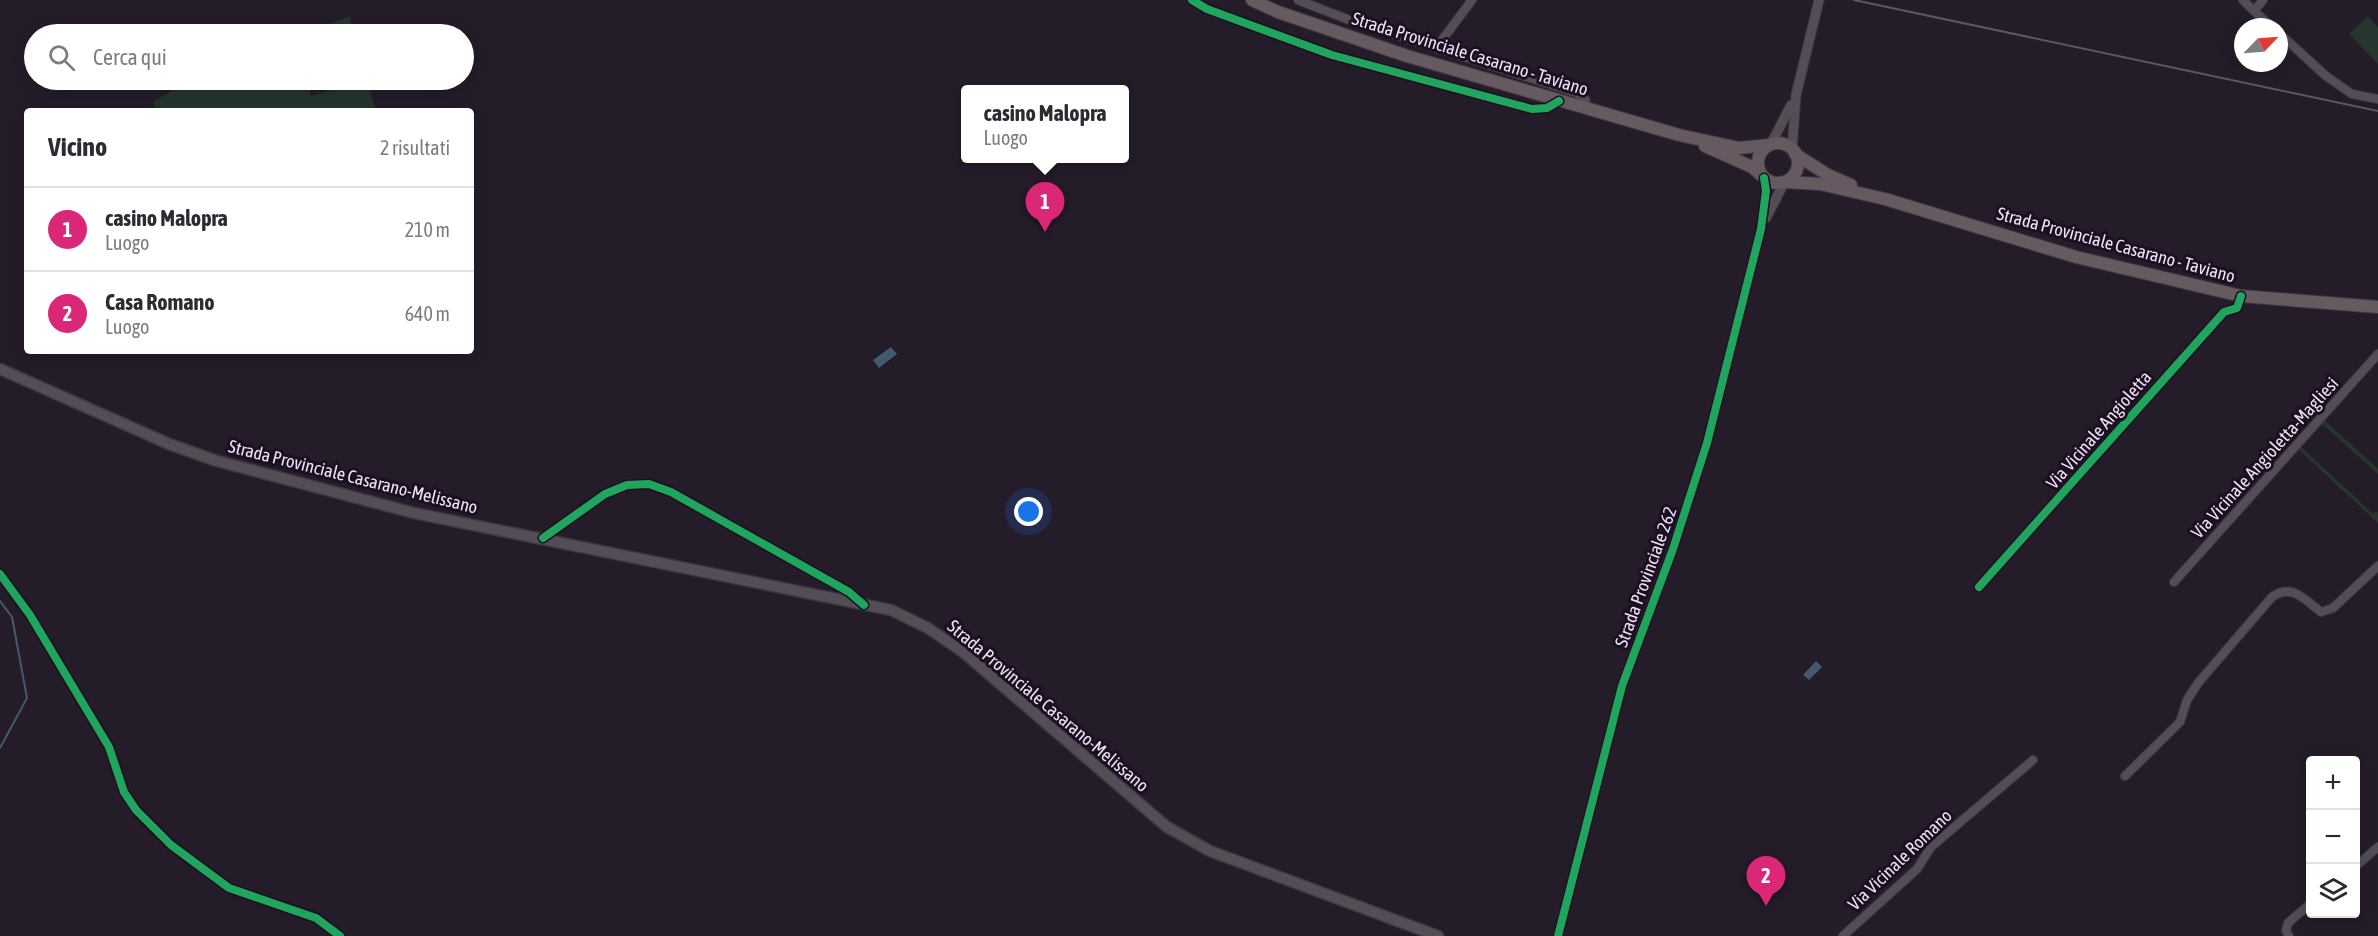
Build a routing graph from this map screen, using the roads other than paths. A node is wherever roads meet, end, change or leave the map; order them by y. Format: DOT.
graph roads {
  1 [pos="1192,0"];
  2 [pos="1252,0"];
  3 [pos="1298,0"];
  4 [pos="1472,0"];
  5 [pos="1819,0"];
  6 [pos="2243,0"];
  7 [pos="2263,0"];
  8 [pos="2254,11"];
  9 [pos="2262,18"];
  10 [pos="2288,41"];
  11 [pos="1436,48"];
  12 [pos="1796,95"];
  13 [pos="2378,99"];
  14 [pos="1560,101"];
  15 [pos="1588,109"];
  16 [pos="1678,135"];
  17 [pos="1770,145"];
  18 [pos="1794,152"];
  19 [pos="1763,177"];
  20 [pos="1785,182"];
  21 [pos="1886,199"];
  22 [pos="1761,229"];
  23 [pos="2241,296"];
  24 [pos="2378,307"];
  25 [pos="2378,354"];
  26 [pos="0,369"];
  27 [pos="543,538"];
  28 [pos="2378,566"];
  29 [pos="0,574"];
  30 [pos="2174,582"];
  31 [pos="1979,587"];
  32 [pos="864,605"];
  33 [pos="2033,760"];
  34 [pos="2125,776"];
  35 [pos="2378,847"];
  36 [pos="2357,864"];
  37 [pos="2306,908"];
  38 [pos="340,936"];
  39 [pos="1438,936"];
  40 [pos="1558,936"];
  41 [pos="1844,936"];
  42 [pos="2289,936"];
  1 -- 14 [label="street"];
  2 -- 14 [label="main road, Strada Provinciale Casarano - Taviano"];
  3 -- 11 [label="street"];
  4 -- 11 [label="street"];
  5 -- 12 [label="street"];
  6 -- 8 [label="street"];
  7 -- 8 [label="street"];
  8 -- 9 [label="street"];
  10 -- 13 [label="street"];
  11 -- 15 [label="street"];
  12 -- 17 [label="street"];
  12 -- 18 [label="street"];
  14 -- 15 [label="main road, Strada Provinciale Casarano - Taviano"];
  15 -- 16 [label="main road, Strada Provinciale Casarano - Taviano"];
  16 -- 17 [label="main road, Strada Provinciale Casarano - Taviano"];
  16 -- 19 [label="main road, Strada Provinciale Casarano - Taviano"];
  17 -- 18 [label="main road, Strada Provinciale Casarano - Taviano"];
  17 -- 19 [label="main road"];
  18 -- 20 [label="main road"];
  18 -- 21 [label="main road, Strada Provinciale Casarano - Taviano"];
  19 -- 20 [label="main road, Strada Provinciale Casarano - Taviano"];
  19 -- 22 [label="street"];
  20 -- 21 [label="main road, Strada Provinciale Casarano - Taviano"];
  20 -- 22 [label="street"];
  21 -- 23 [label="main road, Strada Provinciale Casarano - Taviano"];
  22 -- 40 [label="street, Strada Provinciale 262"];
  23 -- 24 [label="main road, Strada Provinciale Casarano - Taviano"];
  23 -- 31 [label="street, Via Vicinale Angioletta"];
  25 -- 30 [label="street, Via Vicinale Angioletta-Magliesi"];
  26 -- 27 [label="main road, Strada Provinciale Casarano-Melissano"];
  27 -- 32 [label="main road, Strada Provinciale Casarano-Melissano"];
  27 -- 32 [label="street"];
  28 -- 34 [label="street"];
  29 -- 38 [label="street"];
  32 -- 39 [label="main road, Strada Provinciale Casarano-Melissano"];
  33 -- 41 [label="street, Via Vicinale Romano"];
  35 -- 36 [label="street"];
  37 -- 42 [label="street"];
}
